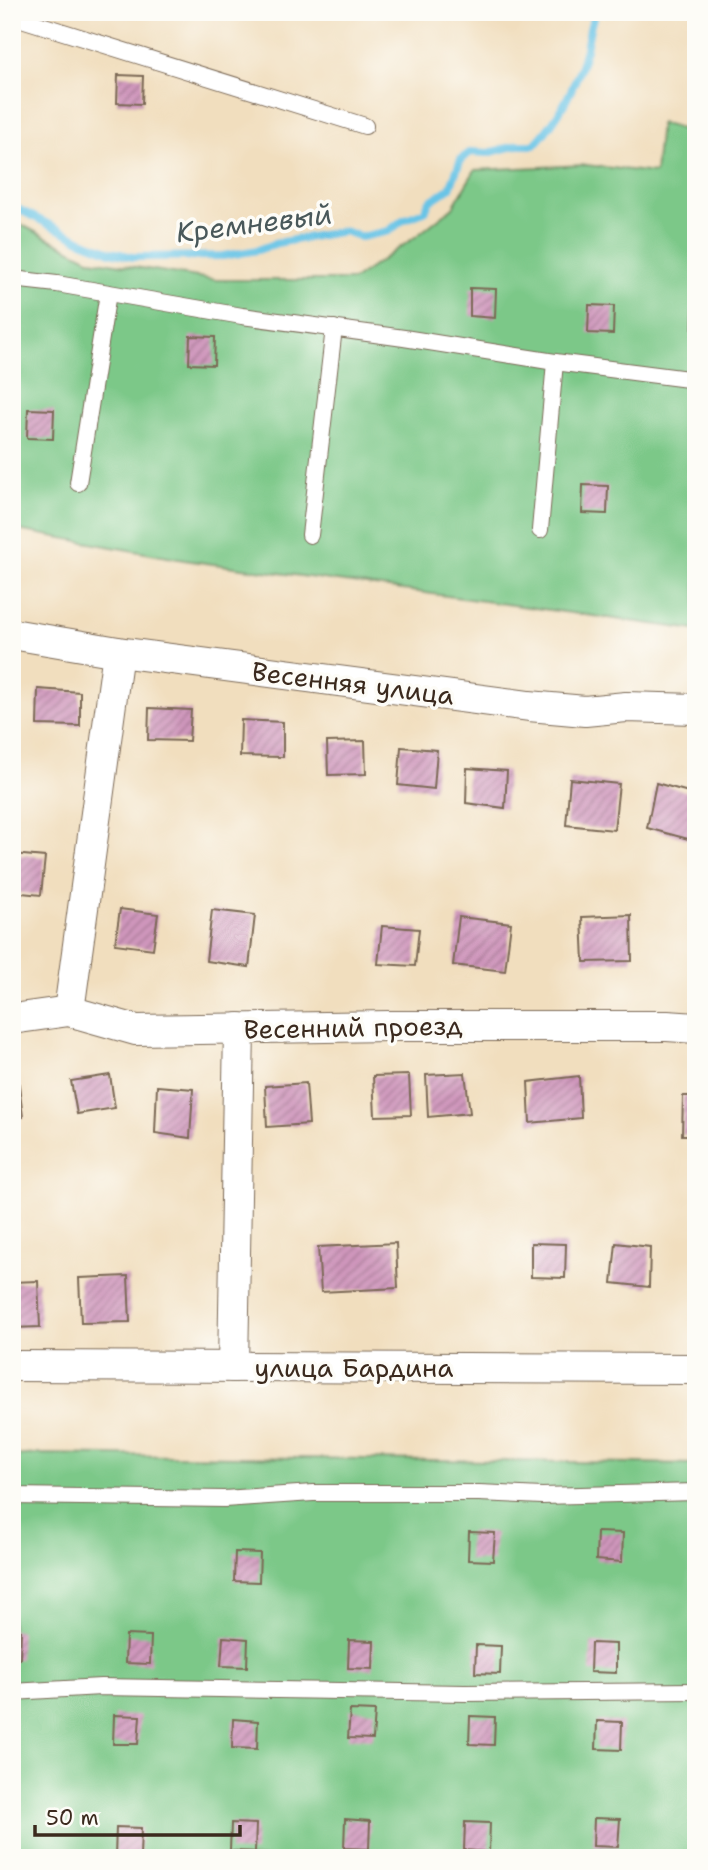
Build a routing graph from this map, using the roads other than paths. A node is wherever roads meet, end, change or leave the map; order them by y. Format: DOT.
graph roads {
  1 [pos="12,16"];
  2 [pos="365,126"];
  3 [pos="12,279"];
  4 [pos="108,293"];
  5 [pos="334,328"];
  6 [pos="555,362"];
  7 [pos="696,380"];
  8 [pos="78,484"];
  9 [pos="540,530"];
  10 [pos="310,535"];
  11 [pos="12,634"];
  12 [pos="118,652"];
  13 [pos="696,709"];
  14 [pos="69,1011"];
  15 [pos="12,1019"];
  16 [pos="239,1028"];
  17 [pos="696,1028"];
  18 [pos="12,1366"];
  19 [pos="233,1367"];
  20 [pos="696,1369"];
  21 [pos="696,1492"];
  22 [pos="12,1496"];
  23 [pos="696,1691"];
  24 [pos="12,1692"];
  1 -- 2 [label="lane"];
  3 -- 4 [label="lane"];
  4 -- 5 [label="lane"];
  4 -- 8 [label="lane"];
  5 -- 6 [label="lane"];
  5 -- 10 [label="lane"];
  6 -- 7 [label="lane"];
  6 -- 9 [label="lane"];
  11 -- 12 [label="street, Весенняя улица"];
  12 -- 13 [label="street, Весенняя улица"];
  12 -- 14 [label="street"];
  14 -- 15 [label="street, Весенний проезд"];
  14 -- 16 [label="street, Весенний проезд"];
  16 -- 17 [label="street, Весенний проезд"];
  16 -- 19 [label="street"];
  18 -- 19 [label="street, улица Бардина"];
  19 -- 20 [label="street, улица Бардина"];
  21 -- 22 [label="lane"];
  23 -- 24 [label="lane"];
}
